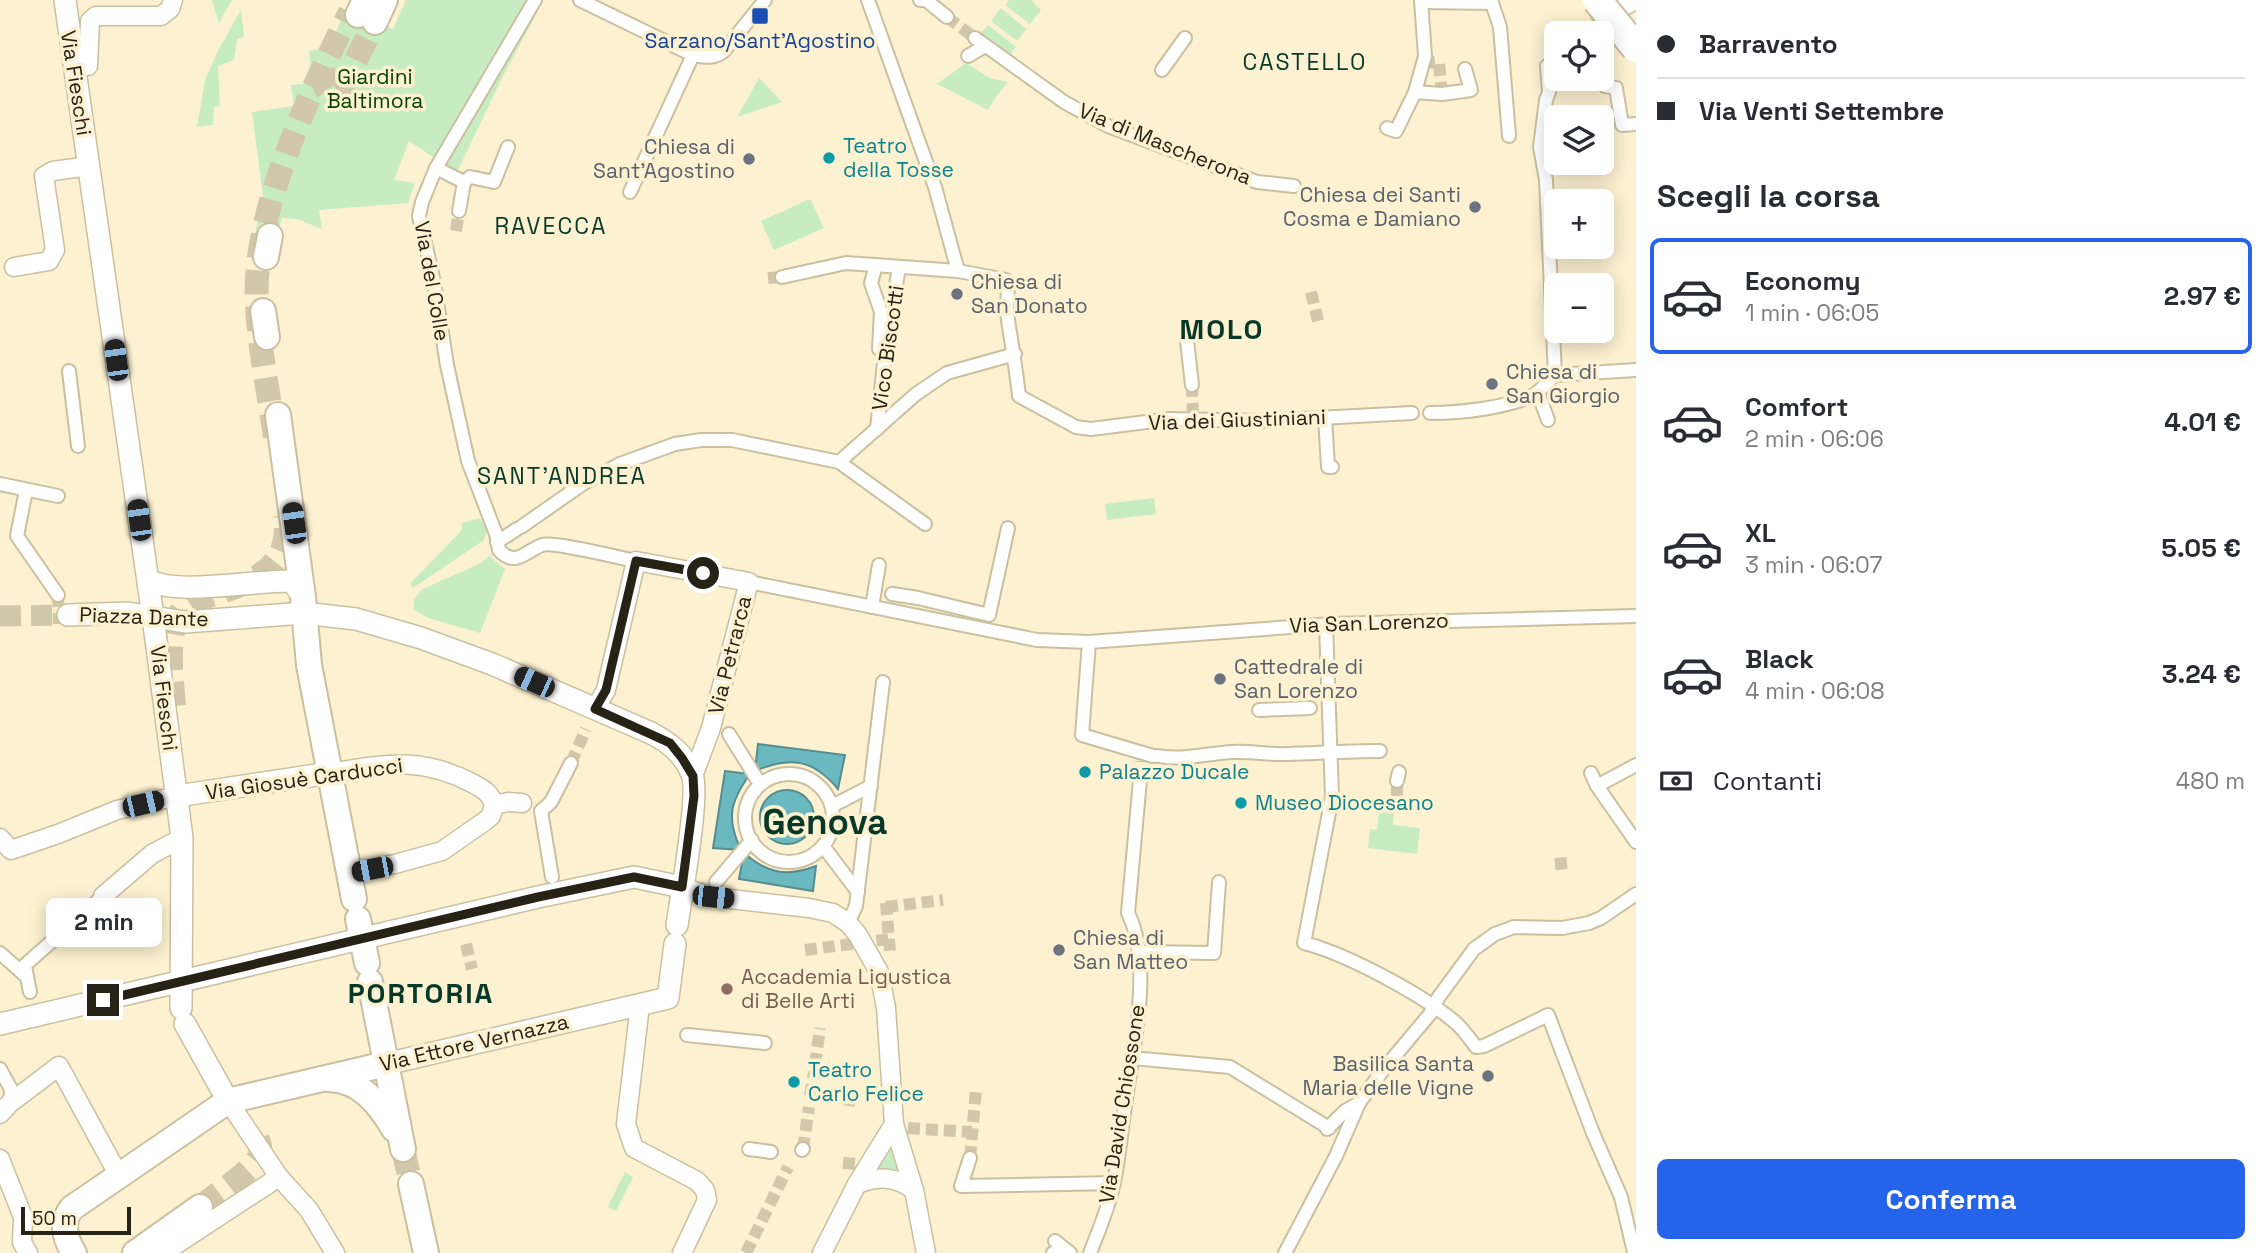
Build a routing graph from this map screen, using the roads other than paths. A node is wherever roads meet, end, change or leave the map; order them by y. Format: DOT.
graph roads {
  1 [pos="65,0"];
  2 [pos="173,0"];
  3 [pos="535,0"];
  4 [pos="580,0"];
  5 [pos="765,0"];
  6 [pos="868,0"];
  7 [pos="920,0"];
  8 [pos="1422,1"];
  9 [pos="1492,1"];
  10 [pos="1613,6"];
  11 [pos="947,17"];
  12 [pos="1636,33"];
  13 [pos="1185,38"];
  14 [pos="1636,48"];
  15 [pos="693,55"];
  16 [pos="968,56"];
  17 [pos="1636,62"];
  18 [pos="88,66"];
  19 [pos="1465,69"];
  20 [pos="1162,70"];
  21 [pos="1614,88"];
  22 [pos="1549,91"];
  23 [pos="1415,92"];
  24 [pos="1636,124"];
  25 [pos="1387,128"];
  26 [pos="1509,136"];
  27 [pos="508,147"];
  28 [pos="89,166"];
  29 [pos="436,168"];
  30 [pos="464,182"];
  31 [pos="1294,186"];
  32 [pos="630,192"];
  33 [pos="458,211"];
  34 [pos="876,265"];
  35 [pos="14,267"];
  36 [pos="900,267"];
  37 [pos="958,271"];
  38 [pos="782,276"];
  39 [pos="263,311"];
  40 [pos="1186,332"];
  41 [pos="267,337"];
  42 [pos="879,349"];
  43 [pos="1015,354"];
  44 [pos="1636,370"];
  45 [pos="69,371"];
  46 [pos="1555,375"];
  47 [pos="1192,385"];
  48 [pos="1538,393"];
  49 [pos="1412,413"];
  50 [pos="1430,413"];
  51 [pos="278,415"];
  52 [pos="1325,417"];
  53 [pos="1548,420"];
  54 [pos="877,429"];
  55 [pos="78,446"];
  56 [pos="839,462"];
  57 [pos="1330,467"];
  58 [pos="0,484"];
  59 [pos="26,490"];
  60 [pos="58,496"];
  61 [pos="925,523"];
  62 [pos="1008,528"];
  63 [pos="498,542"];
  64 [pos="636,561"];
  65 [pos="879,565"];
  66 [pos="148,580"];
  67 [pos="749,582"];
  68 [pos="892,594"];
  69 [pos="58,595"];
  70 [pos="304,605"];
  71 [pos="873,607"];
  72 [pos="68,615"];
  73 [pos="1636,616"];
  74 [pos="153,617"];
  75 [pos="1325,624"];
  76 [pos="1089,642"];
  77 [pos="883,682"];
  78 [pos="1310,708"];
  79 [pos="595,709"];
  80 [pos="1259,710"];
  81 [pos="729,734"];
  82 [pos="1332,751"];
  83 [pos="1380,751"];
  84 [pos="571,763"];
  85 [pos="1636,765"];
  86 [pos="330,773"];
  87 [pos="1591,773"];
  88 [pos="693,776"];
  89 [pos="1140,780"];
  90 [pos="760,784"];
  91 [pos="871,786"];
  92 [pos="1597,786"];
  93 [pos="177,796"];
  94 [pos="522,803"];
  95 [pos="494,805"];
  96 [pos="832,806"];
  97 [pos="541,811"];
  98 [pos="0,838"];
  99 [pos="182,838"];
  100 [pos="752,841"];
  101 [pos="1636,842"];
  102 [pos="823,846"];
  103 [pos="349,873"];
  104 [pos="552,877"];
  105 [pos="716,881"];
  106 [pos="1219,882"];
  107 [pos="682,887"];
  108 [pos="858,892"];
  109 [pos="1636,894"];
  110 [pos="103,896"];
  111 [pos="848,923"];
  112 [pos="362,941"];
  113 [pos="1138,952"];
  114 [pos="0,953"];
  115 [pos="26,977"];
  116 [pos="181,981"];
  117 [pos="30,992"];
  118 [pos="639,1005"];
  119 [pos="1432,1010"];
  120 [pos="0,1024"];
  121 [pos="687,1035"];
  122 [pos="765,1043"];
  123 [pos="1132,1058"];
  124 [pos="386,1064"];
  125 [pos="0,1069"];
  126 [pos="323,1079"];
  127 [pos="228,1101"];
  128 [pos="1359,1103"];
  129 [pos="5,1108"];
  130 [pos="894,1124"];
  131 [pos="748,1149"];
  132 [pos="771,1152"];
  133 [pos="970,1158"];
  134 [pos="0,1159"];
  135 [pos="119,1175"];
  136 [pos="279,1177"];
  137 [pos="1114,1183"];
  138 [pos="411,1184"];
  139 [pos="858,1184"];
  140 [pos="914,1190"];
  141 [pos="200,1208"];
  142 [pos="1054,1249"];
  143 [pos="1634,1252"];
  144 [pos="28,1253"];
  145 [pos="74,1253"];
  146 [pos="135,1253"];
  147 [pos="163,1253"];
  148 [pos="335,1253"];
  149 [pos="426,1253"];
  150 [pos="682,1253"];
  151 [pos="822,1253"];
  152 [pos="926,1253"];
  153 [pos="1070,1253"];
  154 [pos="1090,1253"];
  155 [pos="1284,1253"];
  1 -- 28 [label="street, Via Fieschi"];
  2 -- 18 [label="street"];
  3 -- 29 [label="street, Via del Colle"];
  4 -- 15 [label="street"];
  5 -- 15 [label="street"];
  6 -- 37 [label="street"];
  7 -- 11 [label="street"];
  8 -- 9 [label="street"];
  8 -- 23 [label="street"];
  9 -- 26 [label="street"];
  10 -- 12 [label="main road"];
  10 -- 14 [label="highway, bridge"];
  10 -- 17 [label="main road"];
  13 -- 20 [label="street"];
  15 -- 32 [label="street"];
  16 -- 31 [label="street, Via di Mascherona"];
  19 -- 23 [label="street"];
  21 -- 24 [label="street"];
  22 -- 46 [label="street"];
  23 -- 25 [label="street"];
  27 -- 30 [label="street"];
  28 -- 35 [label="street, Via Fieschi"];
  28 -- 66 [label="street, Via Fieschi"];
  29 -- 30 [label="street"];
  29 -- 63 [label="street, Via del Colle"];
  30 -- 33 [label="street"];
  34 -- 36 [label="street"];
  34 -- 38 [label="street"];
  34 -- 42 [label="street"];
  36 -- 37 [label="street"];
  36 -- 54 [label="street, Vico Biscotti"];
  37 -- 43 [label="street"];
  39 -- 41 [label="main road"];
  40 -- 47 [label="street"];
  43 -- 52 [label="street, Via dei Giustiniani"];
  43 -- 54 [label="street"];
  44 -- 46 [label="street"];
  45 -- 55 [label="street"];
  46 -- 48 [label="street"];
  48 -- 50 [label="street"];
  48 -- 53 [label="street"];
  49 -- 52 [label="street, Via dei Giustiniani"];
  51 -- 70 [label="main road"];
  52 -- 57 [label="street"];
  54 -- 56 [label="street"];
  56 -- 61 [label="street"];
  56 -- 63 [label="street"];
  58 -- 59 [label="street"];
  59 -- 60 [label="street"];
  59 -- 69 [label="street"];
  62 -- 68 [label="street"];
  63 -- 64 [label="street"];
  64 -- 67 [label="street"];
  64 -- 79 [label="street"];
  65 -- 71 [label="street"];
  66 -- 70 [label="street, Piazza Dante"];
  66 -- 74 [label="street, Via Fieschi"];
  67 -- 71 [label="street, Via San Lorenzo"];
  67 -- 88 [label="street, Via Petrarca"];
  70 -- 74 [label="street, Piazza Dante"];
  70 -- 79 [label="street, Piazza Dante"];
  70 -- 86 [label="main road"];
  71 -- 76 [label="street, Via San Lorenzo"];
  72 -- 74 [label="street, Piazza Dante"];
  73 -- 75 [label="street, Via San Lorenzo"];
  74 -- 93 [label="street, Via Fieschi"];
  75 -- 76 [label="street, Via San Lorenzo"];
  75 -- 82 [label="street"];
  76 -- 82 [label="street"];
  77 -- 91 [label="street"];
  78 -- 80 [label="street"];
  79 -- 88 [label="street, Piazza Dante"];
  81 -- 90 [label="street"];
  82 -- 83 [label="street"];
  82 -- 119 [label="street"];
  84 -- 97 [label="street"];
  85 -- 92 [label="street"];
  86 -- 93 [label="street, Via Giosuè Carducci"];
  86 -- 95 [label="street, Via Giosuè Carducci"];
  86 -- 103 [label="main road"];
  87 -- 92 [label="street"];
  88 -- 107 [label="street, Via Ettore Vernazza"];
  89 -- 113 [label="street, Via David Chiossone"];
  90 -- 96 [label="street"];
  90 -- 100 [label="street"];
  91 -- 96 [label="street"];
  91 -- 108 [label="street"];
  92 -- 101 [label="street"];
  93 -- 98 [label="street"];
  93 -- 99 [label="street, Via Fieschi"];
  94 -- 95 [label="street"];
  94 -- 97 [label="street"];
  95 -- 103 [label="street"];
  96 -- 102 [label="street"];
  97 -- 104 [label="street"];
  99 -- 110 [label="street"];
  99 -- 116 [label="street, Via Fieschi"];
  100 -- 102 [label="street"];
  100 -- 105 [label="street"];
  102 -- 108 [label="street"];
  103 -- 112 [label="main road"];
  106 -- 113 [label="street"];
  107 -- 111 [label="street"];
  107 -- 112 [label="street"];
  107 -- 118 [label="street, Via Ettore Vernazza"];
  108 -- 111 [label="street"];
  109 -- 119 [label="street"];
  110 -- 115 [label="street"];
  111 -- 130 [label="street"];
  112 -- 116 [label="street"];
  112 -- 124 [label="main road"];
  113 -- 123 [label="street, Via David Chiossone"];
  114 -- 115 [label="street"];
  115 -- 117 [label="street"];
  116 -- 120 [label="street"];
  116 -- 127 [label="street, Via Fieschi"];
  118 -- 124 [label="street, Via Ettore Vernazza"];
  118 -- 150 [label="street"];
  119 -- 128 [label="street"];
  119 -- 143 [label="street"];
  121 -- 122 [label="street"];
  123 -- 128 [label="street"];
  123 -- 137 [label="street, Via David Chiossone"];
  124 -- 126 [label="main road, Via Ettore Vernazza"];
  124 -- 126 [label="main road"];
  125 -- 129 [label="street"];
  126 -- 127 [label="main road, Via Ettore Vernazza"];
  127 -- 135 [label="main road"];
  127 -- 136 [label="street"];
  128 -- 155 [label="street"];
  129 -- 135 [label="street"];
  130 -- 139 [label="street"];
  130 -- 140 [label="street"];
  131 -- 132 [label="street"];
  133 -- 137 [label="street"];
  134 -- 144 [label="street"];
  135 -- 145 [label="main road"];
  136 -- 147 [label="street"];
  136 -- 148 [label="street"];
  137 -- 154 [label="street, Via David Chiossone"];
  138 -- 149 [label="main road"];
  139 -- 140 [label="street"];
  139 -- 151 [label="street"];
  140 -- 152 [label="street"];
  141 -- 146 [label="main road"];
  142 -- 153 [label="street"];
}
